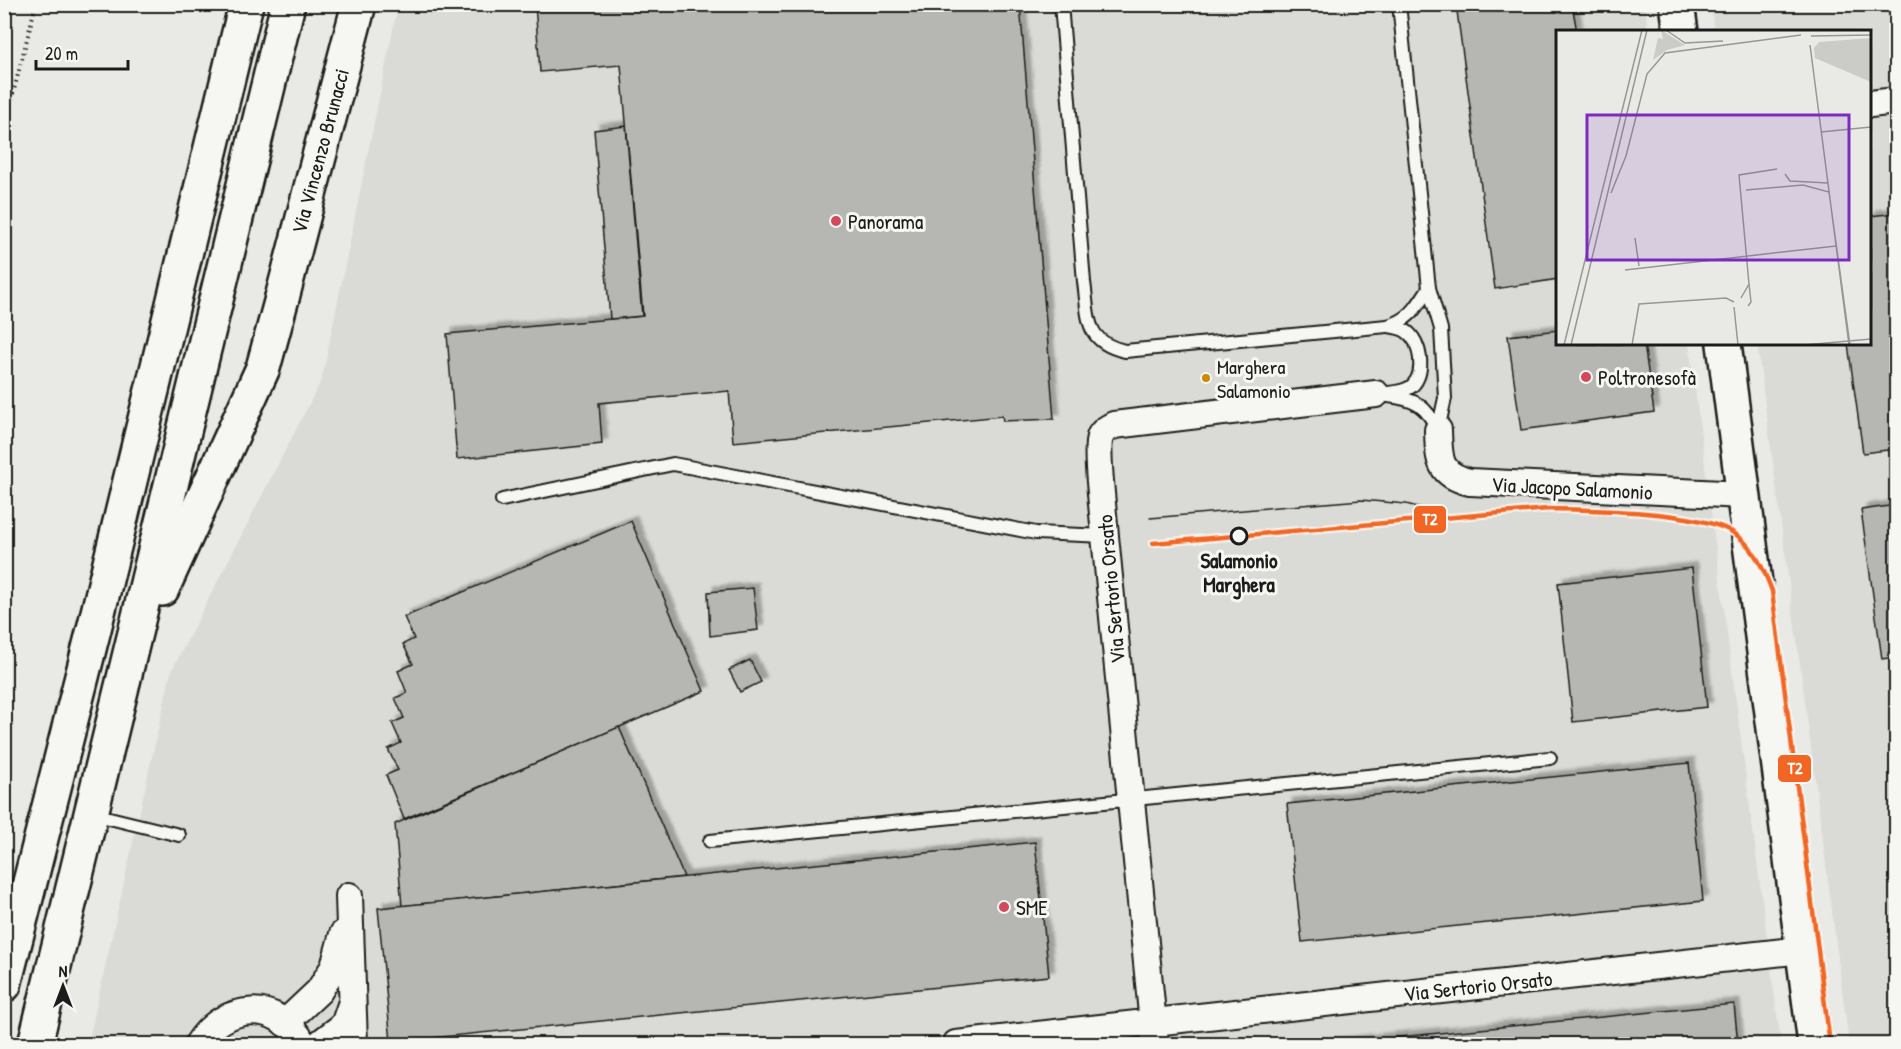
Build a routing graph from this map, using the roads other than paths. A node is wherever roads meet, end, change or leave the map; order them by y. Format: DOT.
graph roads {
  1 [pos="246,4"];
  2 [pos="288,4"];
  3 [pos="359,4"];
  4 [pos="1061,4"];
  5 [pos="1399,4"];
  6 [pos="1677,4"];
  7 [pos="1681,30"];
  8 [pos="1896,101"];
  9 [pos="1871,104"];
  10 [pos="1429,288"];
  11 [pos="1387,326"];
  12 [pos="1724,345"];
  13 [pos="1376,394"];
  14 [pos="1438,430"];
  15 [pos="1744,495"];
  16 [pos="502,500"];
  17 [pos="1105,536"];
  18 [pos="130,659"];
  19 [pos="1550,758"];
  20 [pos="1131,800"];
  21 [pos="92,814"];
  22 [pos="179,835"];
  23 [pos="710,842"];
  24 [pos="1802,950"];
  25 [pos="4,985"];
  26 [pos="352,1001"];
  27 [pos="285,1023"];
  28 [pos="1154,1033"];
  29 [pos="35,1044"];
  30 [pos="198,1044"];
  31 [pos="303,1044"];
  32 [pos="319,1044"];
  33 [pos="354,1044"];
  34 [pos="956,1044"];
  35 [pos="1815,1044"];
  1 -- 25 [label="main road"];
  2 -- 18 [label="main road"];
  3 -- 18 [label="main road, Via Vincenzo Brunacci"];
  4 -- 11 [label="lane"];
  5 -- 10 [label="lane"];
  6 -- 7 [label="main road"];
  8 -- 9 [label="street"];
  10 -- 11 [label="lane"];
  10 -- 14 [label="lane"];
  11 -- 13 [label="lane"];
  12 -- 15 [label="main road"];
  13 -- 14 [label="lane"];
  13 -- 17 [label="street, Via Sertorio Orsato"];
  14 -- 15 [label="street, Via Jacopo Salamonio"];
  15 -- 24 [label="main road"];
  16 -- 17 [label="lane"];
  17 -- 20 [label="street, Via Sertorio Orsato"];
  18 -- 21 [label="main road"];
  19 -- 20 [label="lane"];
  20 -- 23 [label="lane"];
  20 -- 28 [label="street, Via Sertorio Orsato"];
  21 -- 22 [label="lane"];
  21 -- 29 [label="main road"];
  24 -- 28 [label="street, Via Sertorio Orsato"];
  24 -- 35 [label="main road"];
  26 -- 27 [label="street"];
  26 -- 32 [label="street"];
  26 -- 33 [label="street"];
  27 -- 30 [label="street"];
  27 -- 31 [label="street"];
  28 -- 34 [label="street, Via Sertorio Orsato"];
}
